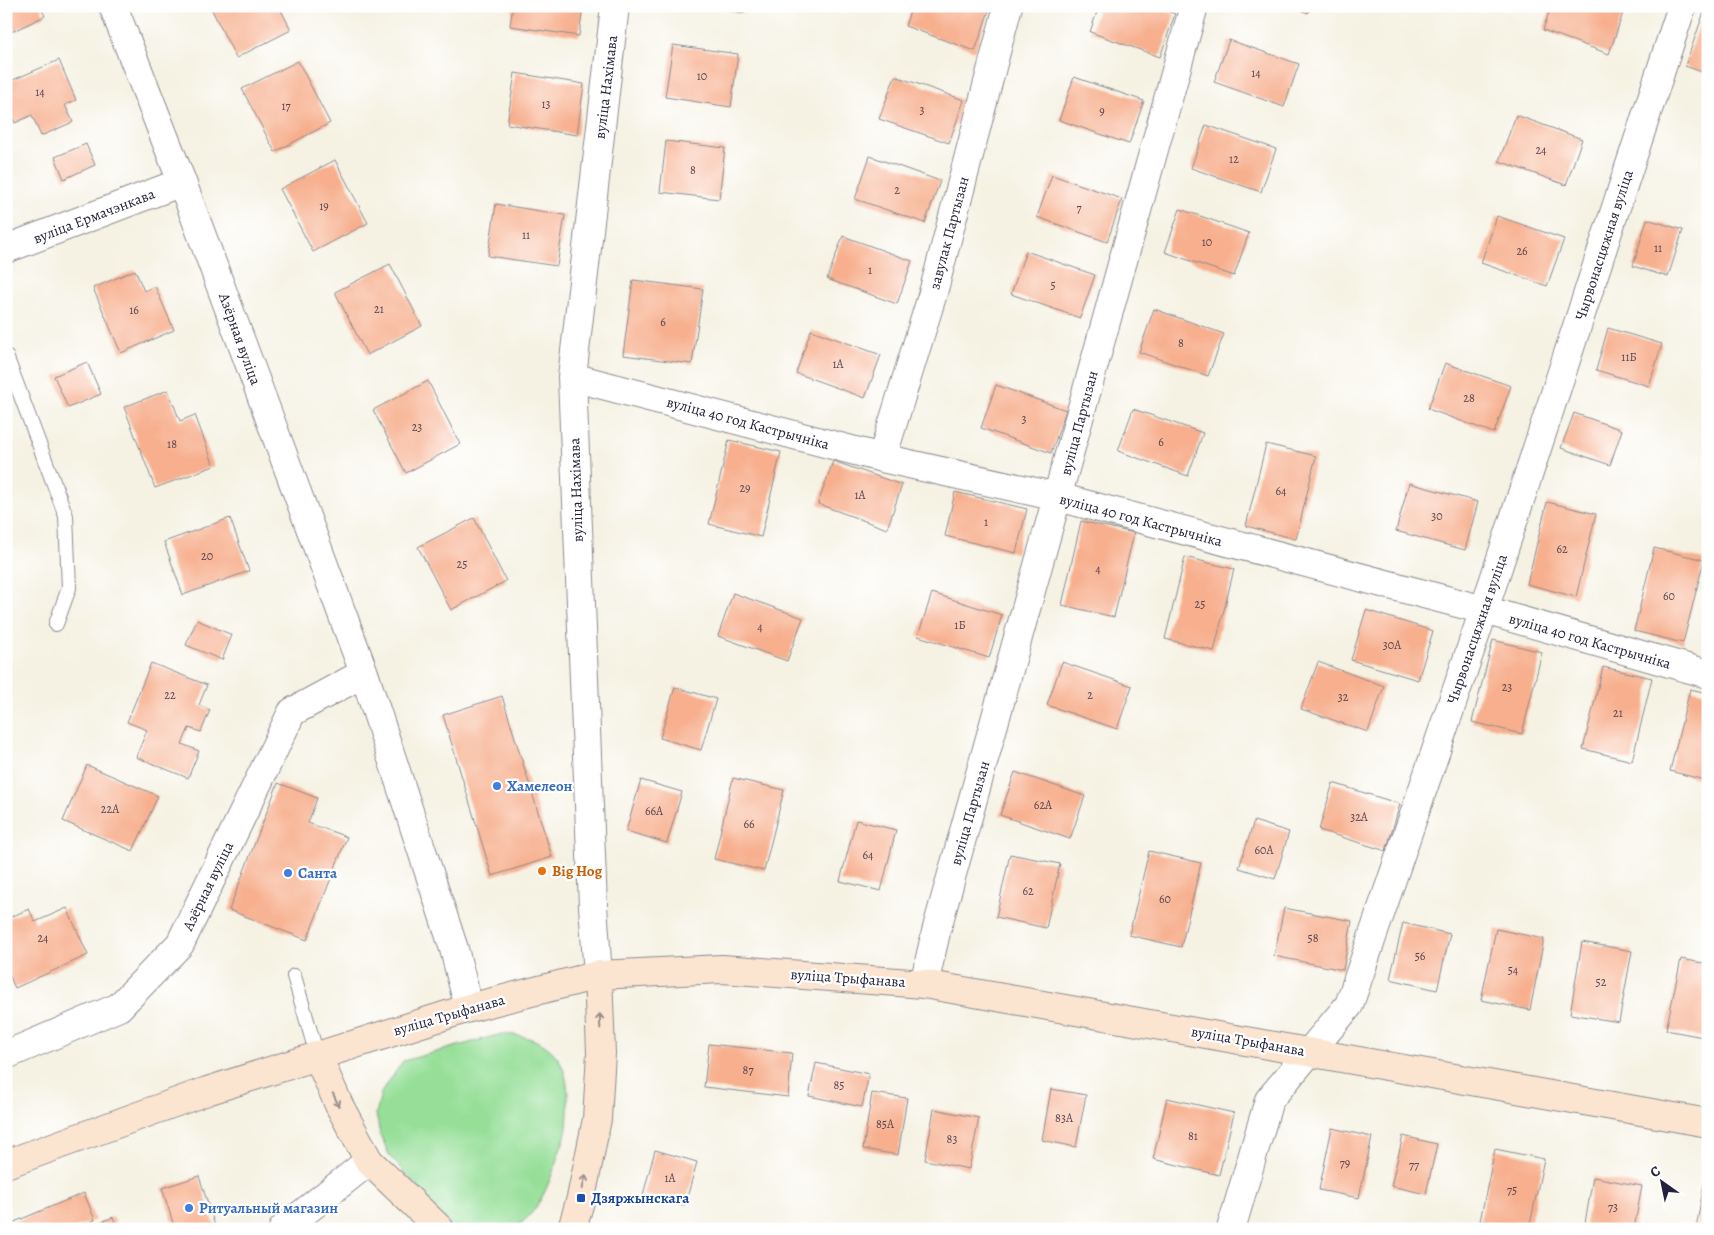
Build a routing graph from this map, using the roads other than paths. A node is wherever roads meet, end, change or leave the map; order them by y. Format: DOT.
graph roads {
  1 [pos="113,6"];
  2 [pos="615,6"];
  3 [pos="1008,6"];
  4 [pos="1194,6"];
  5 [pos="1682,6"];
  6 [pos="182,182"];
  7 [pos="6,250"];
  8 [pos="6,356"];
  9 [pos="572,377"];
  10 [pos="882,458"];
  11 [pos="1058,497"];
  12 [pos="1484,610"];
  13 [pos="56,624"];
  14 [pos="364,673"];
  15 [pos="1708,674"];
  16 [pos="598,975"];
  17 [pos="294,976"];
  18 [pos="924,984"];
  19 [pos="469,1008"];
  20 [pos="1310,1051"];
  21 [pos="6,1055"];
  22 [pos="317,1055"];
  23 [pos="1708,1123"];
  24 [pos="369,1161"];
  25 [pos="6,1164"];
  26 [pos="283,1229"];
  27 [pos="440,1229"];
  28 [pos="572,1229"];
  29 [pos="1231,1229"];
  1 -- 6 [label="street, Азёрная вуліца"];
  2 -- 9 [label="street, вуліца Нахімава"];
  3 -- 10 [label="street, завулак Партызан"];
  4 -- 11 [label="street, вуліца Партызан"];
  5 -- 12 [label="street, Чырвонасцяжная вуліца"];
  6 -- 7 [label="street, вуліца Ермачэнкава"];
  6 -- 14 [label="street, Азёрная вуліца"];
  8 -- 13 [label="lane"];
  9 -- 10 [label="street, вуліца 40 год Кастрычніка"];
  9 -- 16 [label="street, вуліца Нахімава"];
  10 -- 11 [label="street, вуліца 40 год Кастрычніка"];
  11 -- 12 [label="street, вуліца 40 год Кастрычніка"];
  11 -- 18 [label="street, вуліца Партызан"];
  12 -- 15 [label="street, вуліца 40 год Кастрычніка"];
  12 -- 20 [label="street, Чырвонасцяжная вуліца"];
  14 -- 19 [label="street, Азёрная вуліца"];
  14 -- 21 [label="street, Азёрная вуліца"];
  16 -- 18 [label="street, вуліца Трыфанава"];
  16 -- 19 [label="street, вуліца Трыфанава"];
  28 -- 16 [label="street, one-way"];
  17 -- 22 [label="lane"];
  18 -- 20 [label="street, вуліца Трыфанава"];
  19 -- 22 [label="street, вуліца Трыфанава"];
  20 -- 23 [label="street, вуліца Трыфанава"];
  20 -- 29 [label="street, Чырвонасцяжная вуліца"];
  22 -- 24 [label="street, one-way"];
  22 -- 25 [label="street, вуліца Трыфанава"];
  24 -- 26 [label="street"];
  24 -- 27 [label="street"];
}
